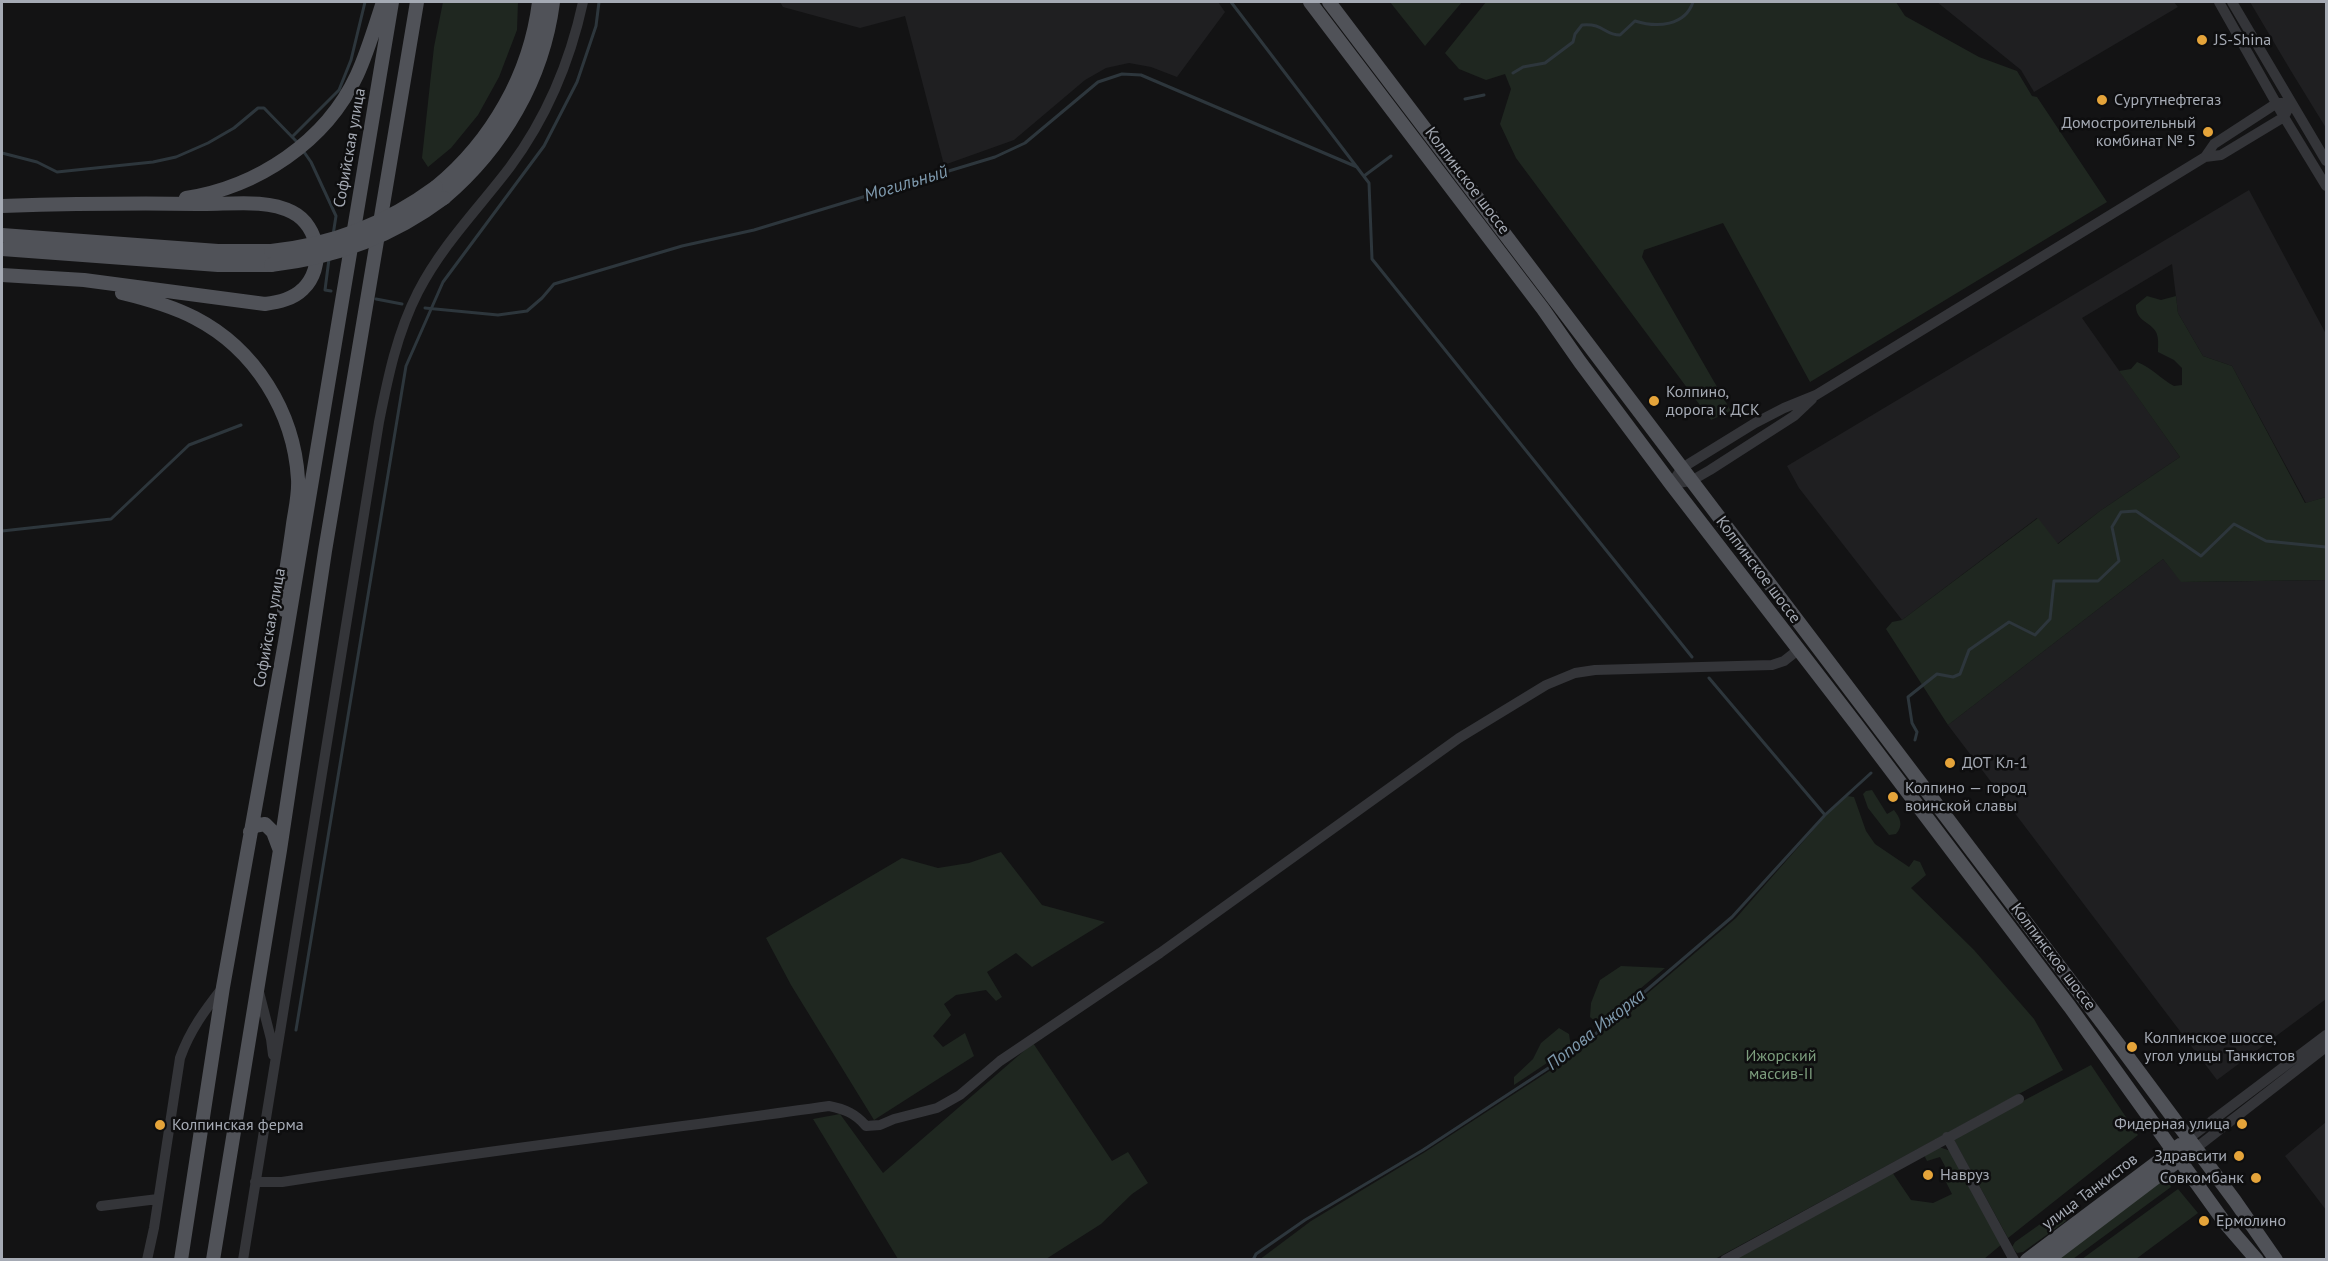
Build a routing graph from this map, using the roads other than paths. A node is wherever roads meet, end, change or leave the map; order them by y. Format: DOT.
graph roads {
  1 [pos="383,2"];
  2 [pos="392,2"];
  3 [pos="424,2"];
  4 [pos="539,2"];
  5 [pos="553,2"];
  6 [pos="583,2"];
  7 [pos="1310,2"];
  8 [pos="1329,2"];
  9 [pos="2219,2"];
  10 [pos="2232,2"];
  11 [pos="416,8"];
  12 [pos="2291,103"];
  13 [pos="2277,104"];
  14 [pos="2284,117"];
  15 [pos="2205,157"];
  16 [pos="2326,161"];
  17 [pos="2326,186"];
  18 [pos="440,193"];
  19 [pos="159,202"];
  20 [pos="2,206"];
  21 [pos="2,235"];
  22 [pos="2,249"];
  23 [pos="271,258"];
  24 [pos="2,275"];
  25 [pos="45,278"];
  26 [pos="1816,395"];
  27 [pos="1682,468"];
  28 [pos="1691,481"];
  29 [pos="1671,484"];
  30 [pos="285,642"];
  31 [pos="1798,650"];
  32 [pos="250,832"];
  33 [pos="280,850"];
  34 [pos="257,986"];
  35 [pos="223,987"];
  36 [pos="2326,1035"];
  37 [pos="2326,1047"];
  38 [pos="275,1068"];
  39 [pos="2019,1099"];
  40 [pos="1947,1137"];
  41 [pos="2192,1143"];
  42 [pos="2176,1155"];
  43 [pos="255,1182"];
  44 [pos="158,1199"];
  45 [pos="101,1206"];
  46 [pos="147,1260"];
  47 [pos="181,1260"];
  48 [pos="213,1260"];
  49 [pos="243,1260"];
  50 [pos="1725,1260"];
  51 [pos="2014,1260"];
  52 [pos="2027,1260"];
  53 [pos="2047,1260"];
  54 [pos="2257,1260"];
  55 [pos="2276,1260"];
  1 -- 19 [label="main road"];
  2 -- 30 [label="main road, Софийская улица"];
  3 -- 11 [label="main road"];
  4 -- 18 [label="main road"];
  5 -- 18 [label="main road"];
  6 -- 38 [label="street"];
  7 -- 29 [label="main road, Колпинское шоссе"];
  8 -- 27 [label="main road, Колпинское шоссе"];
  9 -- 13 [label="street"];
  10 -- 12 [label="street"];
  11 -- 33 [label="main road"];
  12 -- 13 [label="street"];
  12 -- 14 [label="street"];
  12 -- 16 [label="street"];
  13 -- 14 [label="street"];
  13 -- 15 [label="street"];
  14 -- 15 [label="street"];
  14 -- 17 [label="street"];
  15 -- 26 [label="street"];
  18 -- 23 [label="main road, bridge"];
  19 -- 20 [label="main road"];
  19 -- 25 [label="main road"];
  21 -- 23 [label="main road"];
  22 -- 23 [label="main road"];
  24 -- 25 [label="main road"];
  25 -- 30 [label="main road"];
  26 -- 27 [label="street"];
  26 -- 28 [label="street"];
  27 -- 28 [label="main road, Колпинское шоссе"];
  27 -- 29 [label="street"];
  28 -- 29 [label="street"];
  28 -- 41 [label="main road, Колпинское шоссе"];
  29 -- 31 [label="main road, Колпинское шоссе"];
  30 -- 32 [label="main road, Софийская улица"];
  31 -- 42 [label="main road, Колпинское шоссе"];
  31 -- 43 [label="street"];
  32 -- 33 [label="main road"];
  32 -- 35 [label="main road, Софийская улица"];
  33 -- 34 [label="main road"];
  34 -- 38 [label="street"];
  34 -- 48 [label="main road"];
  35 -- 44 [label="street"];
  35 -- 47 [label="main road, Софийская улица"];
  36 -- 41 [label="street"];
  37 -- 41 [label="street"];
  38 -- 43 [label="street"];
  39 -- 40 [label="street"];
  40 -- 50 [label="street"];
  40 -- 51 [label="street"];
  41 -- 42 [label="main road"];
  41 -- 55 [label="main road, Колпинское шоссе"];
  42 -- 52 [label="main road, улица Танкистов"];
  42 -- 53 [label="main road, улица Танкистов"];
  42 -- 54 [label="main road, Колпинское шоссе"];
  43 -- 49 [label="street"];
  44 -- 45 [label="street"];
  44 -- 46 [label="street"];
}
